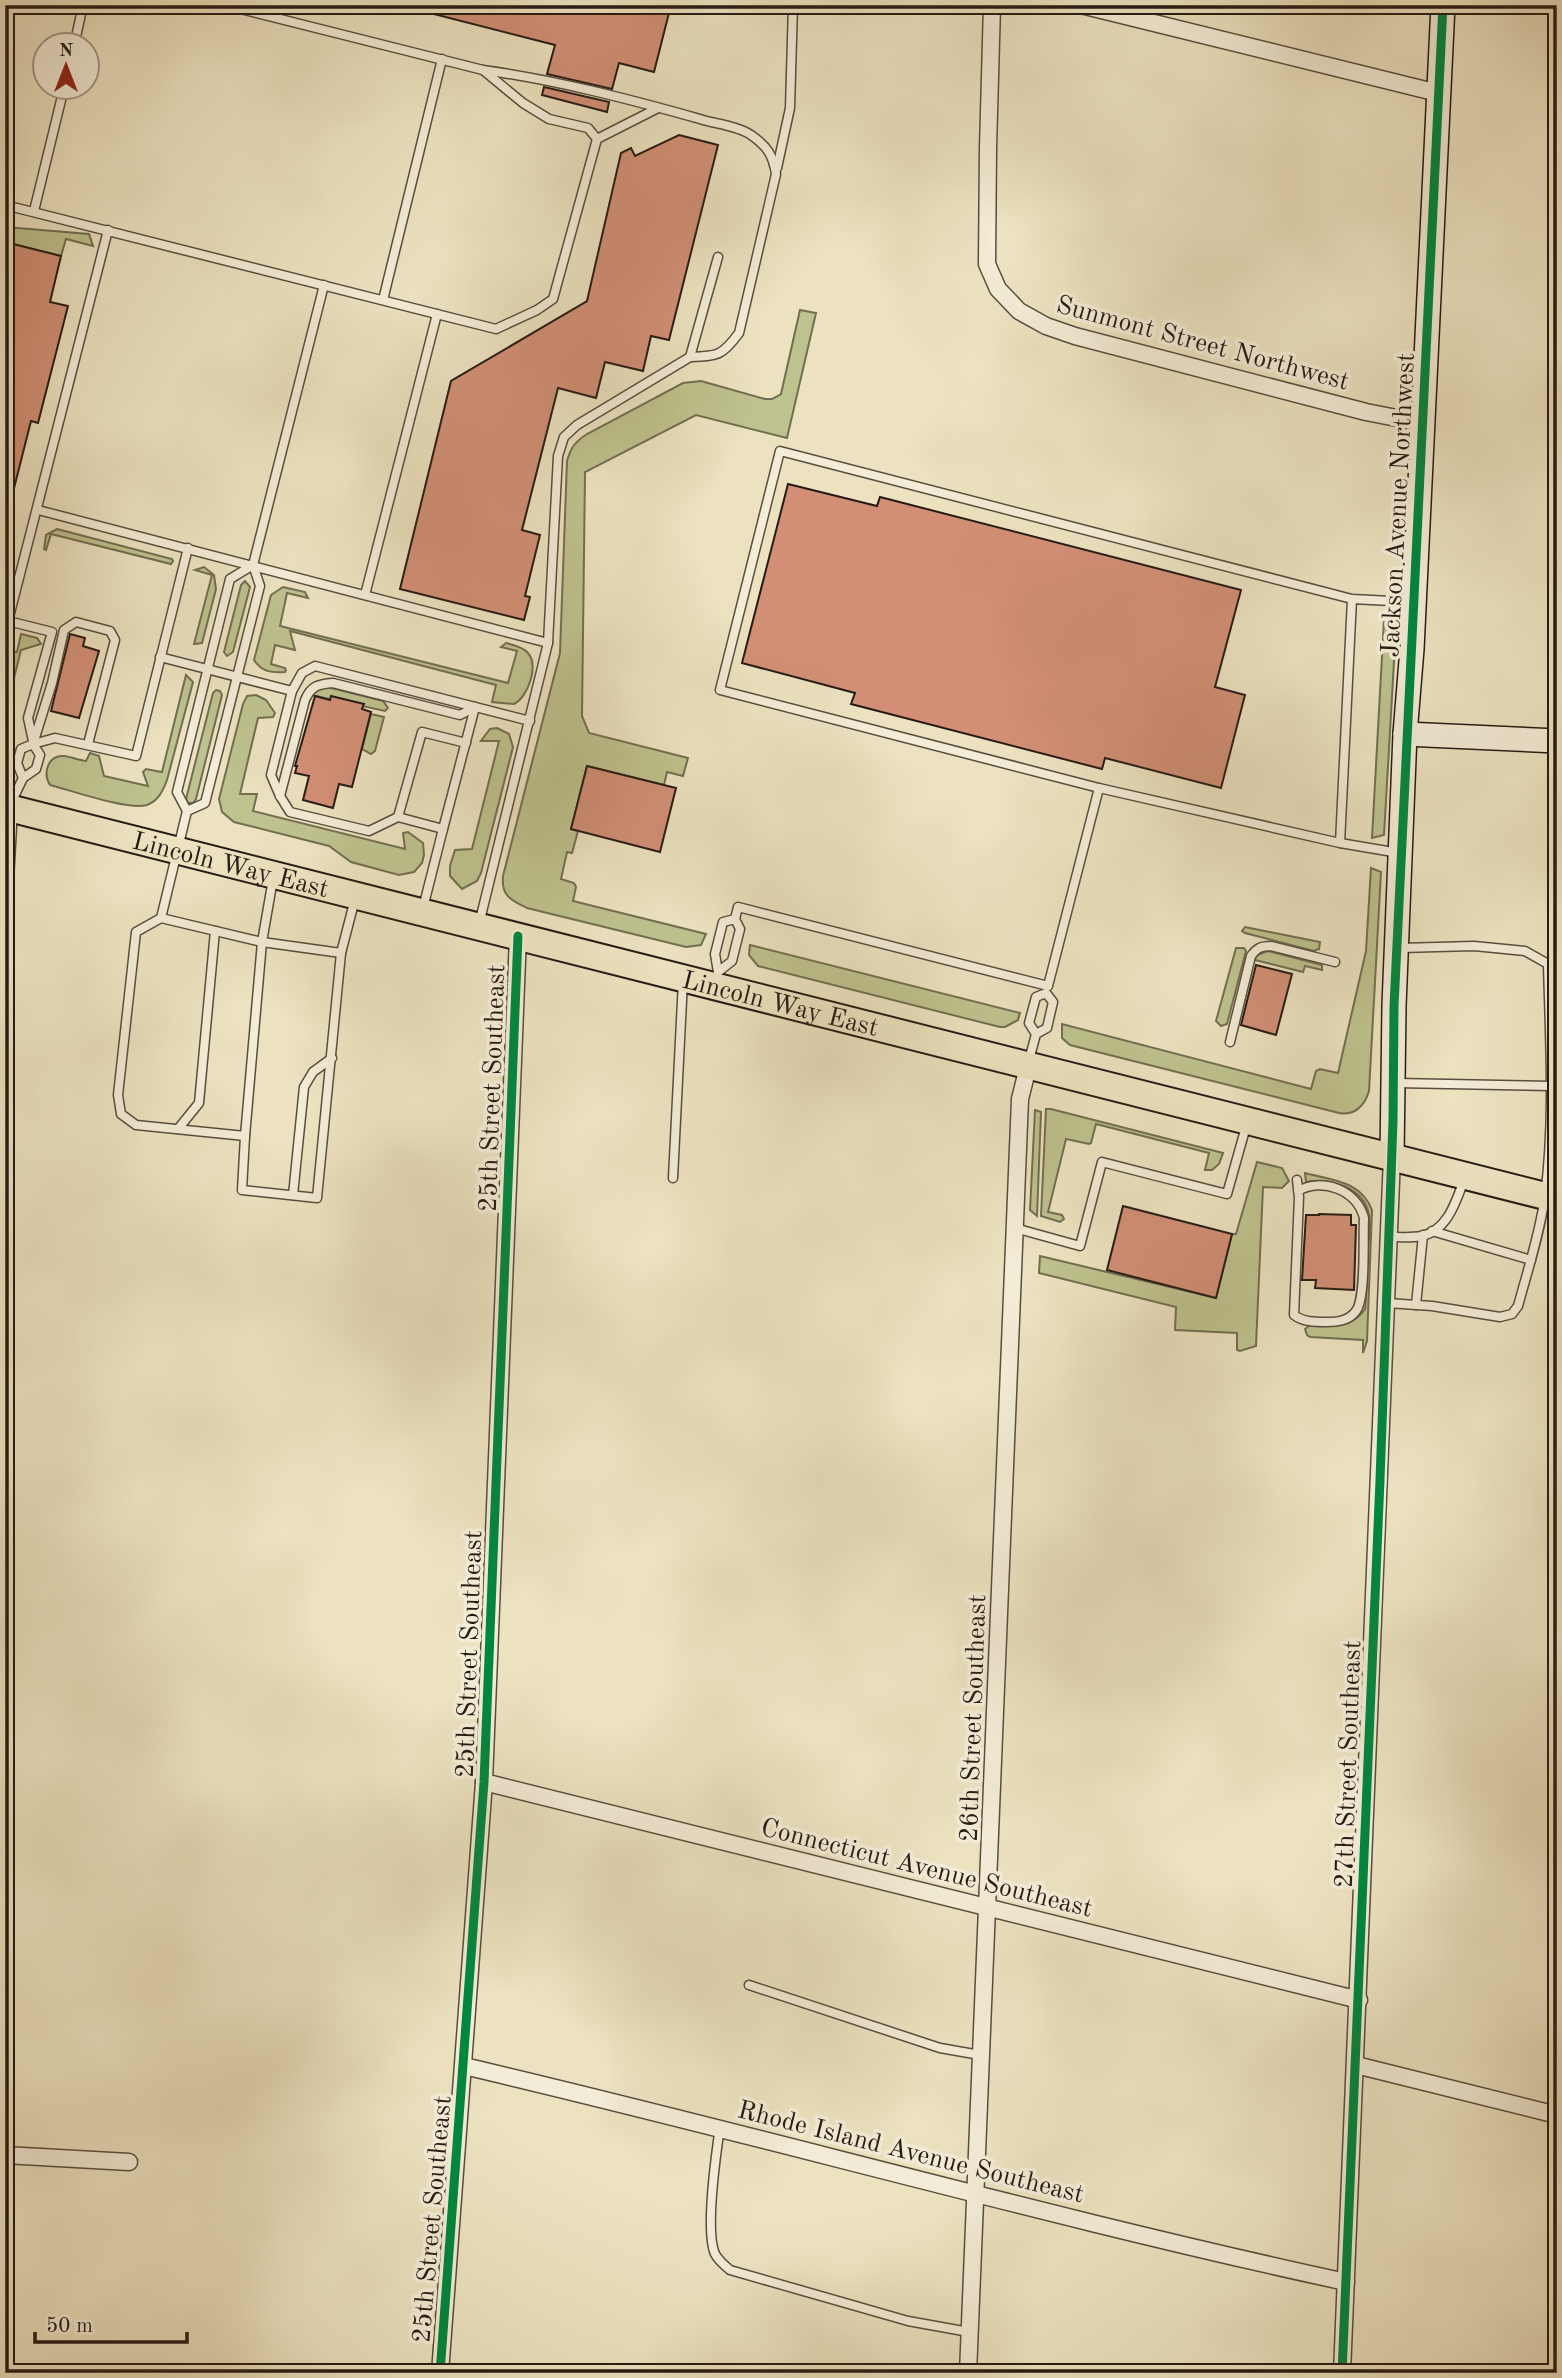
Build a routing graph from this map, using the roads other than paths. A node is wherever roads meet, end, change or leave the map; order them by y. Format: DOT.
graph roads {
  1 [pos="83,5"];
  2 [pos="225,5"];
  3 [pos="793,5"];
  4 [pos="992,5"];
  5 [pos="1082,5"];
  6 [pos="1443,5"];
  7 [pos="77,32"];
  8 [pos="442,60"];
  9 [pos="483,70"];
  10 [pos="1438,93"];
  11 [pos="61,102"];
  12 [pos="659,108"];
  13 [pos="597,139"];
  14 [pos="776,174"];
  15 [pos="5,205"];
  16 [pos="34,211"];
  17 [pos="108,230"];
  18 [pos="718,257"];
  19 [pos="324,285"];
  20 [pos="383,300"];
  21 [pos="437,314"];
  22 [pos="690,357"];
  23 [pos="1422,423"];
  24 [pos="38,510"];
  25 [pos="188,548"];
  26 [pos="253,565"];
  27 [pos="365,594"];
  28 [pos="1352,599"];
  29 [pos="1414,602"];
  30 [pos="7,620"];
  31 [pos="548,643"];
  32 [pos="160,657"];
  33 [pos="208,669"];
  34 [pos="238,677"];
  35 [pos="292,691"];
  36 [pos="475,706"];
  37 [pos="530,721"];
  38 [pos="1405,734"];
  39 [pos="1557,741"];
  40 [pos="466,743"];
  41 [pos="33,744"];
  42 [pos="88,744"];
  43 [pos="23,778"];
  44 [pos="1099,788"];
  45 [pos="280,796"];
  46 [pos="7,807"];
  47 [pos="187,811"];
  48 [pos="398,817"];
  49 [pos="443,830"];
  50 [pos="1340,843"];
  51 [pos="178,849"];
  52 [pos="1402,854"];
  53 [pos="274,874"];
  54 [pos="5,880"];
  55 [pos="355,896"];
  56 [pos="422,912"];
  57 [pos="161,918"];
  58 [pos="735,919"];
  59 [pos="479,926"];
  60 [pos="215,931"];
  61 [pos="518,936"];
  62 [pos="262,942"];
  63 [pos="1397,948"];
  64 [pos="341,953"];
  65 [pos="1335,962"];
  66 [pos="683,978"];
  67 [pos="715,979"];
  68 [pos="1047,989"];
  69 [pos="1036,1034"];
  70 [pos="1230,1042"];
  71 [pos="332,1058"];
  72 [pos="1028,1067"];
  73 [pos="1394,1083"];
  74 [pos="1551,1086"];
  75 [pos="1248,1121"];
  76 [pos="178,1129"];
  77 [pos="245,1136"];
  78 [pos="1392,1157"];
  79 [pos="1466,1175"];
  80 [pos="673,1178"];
  81 [pos="1297,1181"];
  82 [pos="1298,1191"];
  83 [pos="293,1195"];
  84 [pos="1551,1197"];
  85 [pos="1015,1228"];
  86 [pos="1432,1231"];
  87 [pos="1423,1236"];
  88 [pos="1389,1237"];
  89 [pos="1531,1260"];
  90 [pos="1387,1303"];
  91 [pos="1416,1305"];
  92 [pos="484,1782"];
  93 [pos="989,1907"];
  94 [pos="749,1985"];
  95 [pos="1359,2000"];
  96 [pos="980,2055"];
  97 [pos="1356,2065"];
  98 [pos="464,2066"];
  99 [pos="1554,2114"];
  100 [pos="720,2127"];
  101 [pos="5,2155"];
  102 [pos="129,2162"];
  103 [pos="975,2193"];
  104 [pos="1346,2283"];
  105 [pos="969,2332"];
  106 [pos="440,2373"];
  107 [pos="968,2373"];
  108 [pos="1342,2373"];
  1 -- 7 [label="lane"];
  2 -- 8 [label="lane"];
  3 -- 14 [label="lane"];
  4 -- 23 [label="street, Sunmont Street Northwest"];
  5 -- 10 [label="street"];
  6 -- 10 [label="street, Jackson Avenue Northwest"];
  8 -- 9 [label="lane"];
  8 -- 20 [label="lane"];
  9 -- 12 [label="lane"];
  9 -- 13 [label="lane"];
  10 -- 23 [label="street, Jackson Avenue Northwest"];
  11 -- 16 [label="lane"];
  12 -- 13 [label="lane"];
  12 -- 14 [label="lane"];
  13 -- 21 [label="lane"];
  14 -- 22 [label="lane"];
  15 -- 16 [label="lane"];
  16 -- 17 [label="lane"];
  17 -- 19 [label="lane"];
  17 -- 24 [label="lane"];
  18 -- 22 [label="lane"];
  19 -- 20 [label="lane"];
  19 -- 26 [label="lane"];
  20 -- 21 [label="lane"];
  21 -- 27 [label="lane"];
  22 -- 31 [label="lane"];
  23 -- 29 [label="street, Jackson Avenue Northwest"];
  24 -- 25 [label="lane"];
  24 -- 30 [label="lane"];
  25 -- 26 [label="lane"];
  25 -- 32 [label="lane"];
  26 -- 27 [label="lane"];
  26 -- 33 [label="lane"];
  26 -- 34 [label="lane"];
  27 -- 31 [label="lane"];
  28 -- 29 [label="lane"];
  28 -- 44 [label="lane"];
  28 -- 50 [label="lane"];
  29 -- 38 [label="street, Jackson Avenue Northwest"];
  30 -- 41 [label="lane"];
  31 -- 37 [label="lane"];
  32 -- 33 [label="lane"];
  32 -- 42 [label="lane"];
  33 -- 34 [label="lane"];
  33 -- 47 [label="lane"];
  34 -- 35 [label="lane"];
  34 -- 47 [label="lane"];
  35 -- 36 [label="lane"];
  35 -- 45 [label="lane"];
  36 -- 37 [label="lane"];
  36 -- 40 [label="lane"];
  36 -- 45 [label="lane"];
  37 -- 59 [label="lane"];
  38 -- 39 [label="street"];
  38 -- 52 [label="street, Jackson Avenue Northwest"];
  40 -- 48 [label="lane"];
  40 -- 49 [label="lane"];
  41 -- 42 [label="lane"];
  41 -- 42 [label="lane"];
  41 -- 43 [label="lane"];
  41 -- 43 [label="lane"];
  43 -- 46 [label="lane"];
  44 -- 50 [label="lane"];
  44 -- 68 [label="lane"];
  45 -- 48 [label="lane"];
  46 -- 51 [label="main road, Lincoln Way East"];
  46 -- 54 [label="street"];
  47 -- 51 [label="lane"];
  48 -- 49 [label="lane"];
  49 -- 56 [label="lane"];
  50 -- 52 [label="lane"];
  51 -- 53 [label="main road, Lincoln Way East"];
  51 -- 57 [label="lane"];
  52 -- 63 [label="street, Jackson Avenue Northwest"];
  53 -- 55 [label="main road, Lincoln Way East"];
  53 -- 62 [label="lane"];
  55 -- 56 [label="main road, Lincoln Way East"];
  55 -- 64 [label="lane"];
  56 -- 59 [label="main road, Lincoln Way East"];
  57 -- 60 [label="lane"];
  57 -- 76 [label="lane"];
  58 -- 67 [label="lane"];
  58 -- 67 [label="lane"];
  58 -- 68 [label="lane"];
  59 -- 61 [label="main road, Lincoln Way East"];
  60 -- 62 [label="lane"];
  60 -- 76 [label="lane"];
  61 -- 66 [label="main road, Lincoln Way East"];
  61 -- 92 [label="street, 25th Street Southeast"];
  62 -- 64 [label="lane"];
  62 -- 77 [label="lane"];
  63 -- 73 [label="street, Jackson Avenue Northwest"];
  63 -- 74 [label="lane"];
  64 -- 71 [label="lane"];
  65 -- 70 [label="lane"];
  66 -- 67 [label="main road, Lincoln Way East"];
  66 -- 80 [label="lane"];
  67 -- 72 [label="main road, Lincoln Way East"];
  68 -- 69 [label="lane"];
  68 -- 69 [label="lane"];
  69 -- 72 [label="lane"];
  71 -- 83 [label="lane"];
  71 -- 83 [label="lane"];
  72 -- 75 [label="main road, Lincoln Way East"];
  72 -- 85 [label="street, 26th Street Southeast"];
  73 -- 74 [label="lane"];
  73 -- 78 [label="street, Jackson Avenue Northwest"];
  74 -- 84 [label="lane"];
  75 -- 78 [label="main road, Lincoln Way East"];
  75 -- 85 [label="lane"];
  76 -- 77 [label="lane"];
  77 -- 83 [label="lane"];
  78 -- 79 [label="main road, Lincoln Way East"];
  78 -- 88 [label="street, 27th Street Southeast"];
  79 -- 84 [label="main road, Lincoln Way East"];
  79 -- 86 [label="lane"];
  81 -- 82 [label="lane"];
  82 -- 82 [label="lane"];
  84 -- 89 [label="lane"];
  85 -- 93 [label="street, 26th Street Southeast"];
  86 -- 87 [label="lane"];
  86 -- 89 [label="lane"];
  87 -- 88 [label="lane"];
  87 -- 91 [label="lane"];
  88 -- 90 [label="street, 27th Street Southeast"];
  89 -- 91 [label="lane"];
  90 -- 91 [label="lane"];
  90 -- 95 [label="street, 27th Street Southeast"];
  92 -- 93 [label="street, Connecticut Avenue Southeast"];
  92 -- 98 [label="street, 25th Street Southeast"];
  93 -- 95 [label="street, Connecticut Avenue Southeast"];
  93 -- 96 [label="street, 26th Street Southeast"];
  94 -- 96 [label="lane"];
  95 -- 97 [label="street, 27th Street Southeast"];
  96 -- 103 [label="street, 26th Street Southeast"];
  97 -- 99 [label="street"];
  97 -- 104 [label="street, 27th Street Southeast"];
  98 -- 100 [label="street, Rhode Island Avenue Southeast"];
  98 -- 106 [label="street, 25th Street Southeast"];
  100 -- 103 [label="street, Rhode Island Avenue Southeast"];
  100 -- 105 [label="lane"];
  101 -- 102 [label="street"];
  103 -- 104 [label="street, Rhode Island Avenue Southeast"];
  103 -- 105 [label="street, 26th Street Southeast"];
  104 -- 108 [label="street, 27th Street Southeast"];
  105 -- 107 [label="street, 26th Street Southeast"];
}
